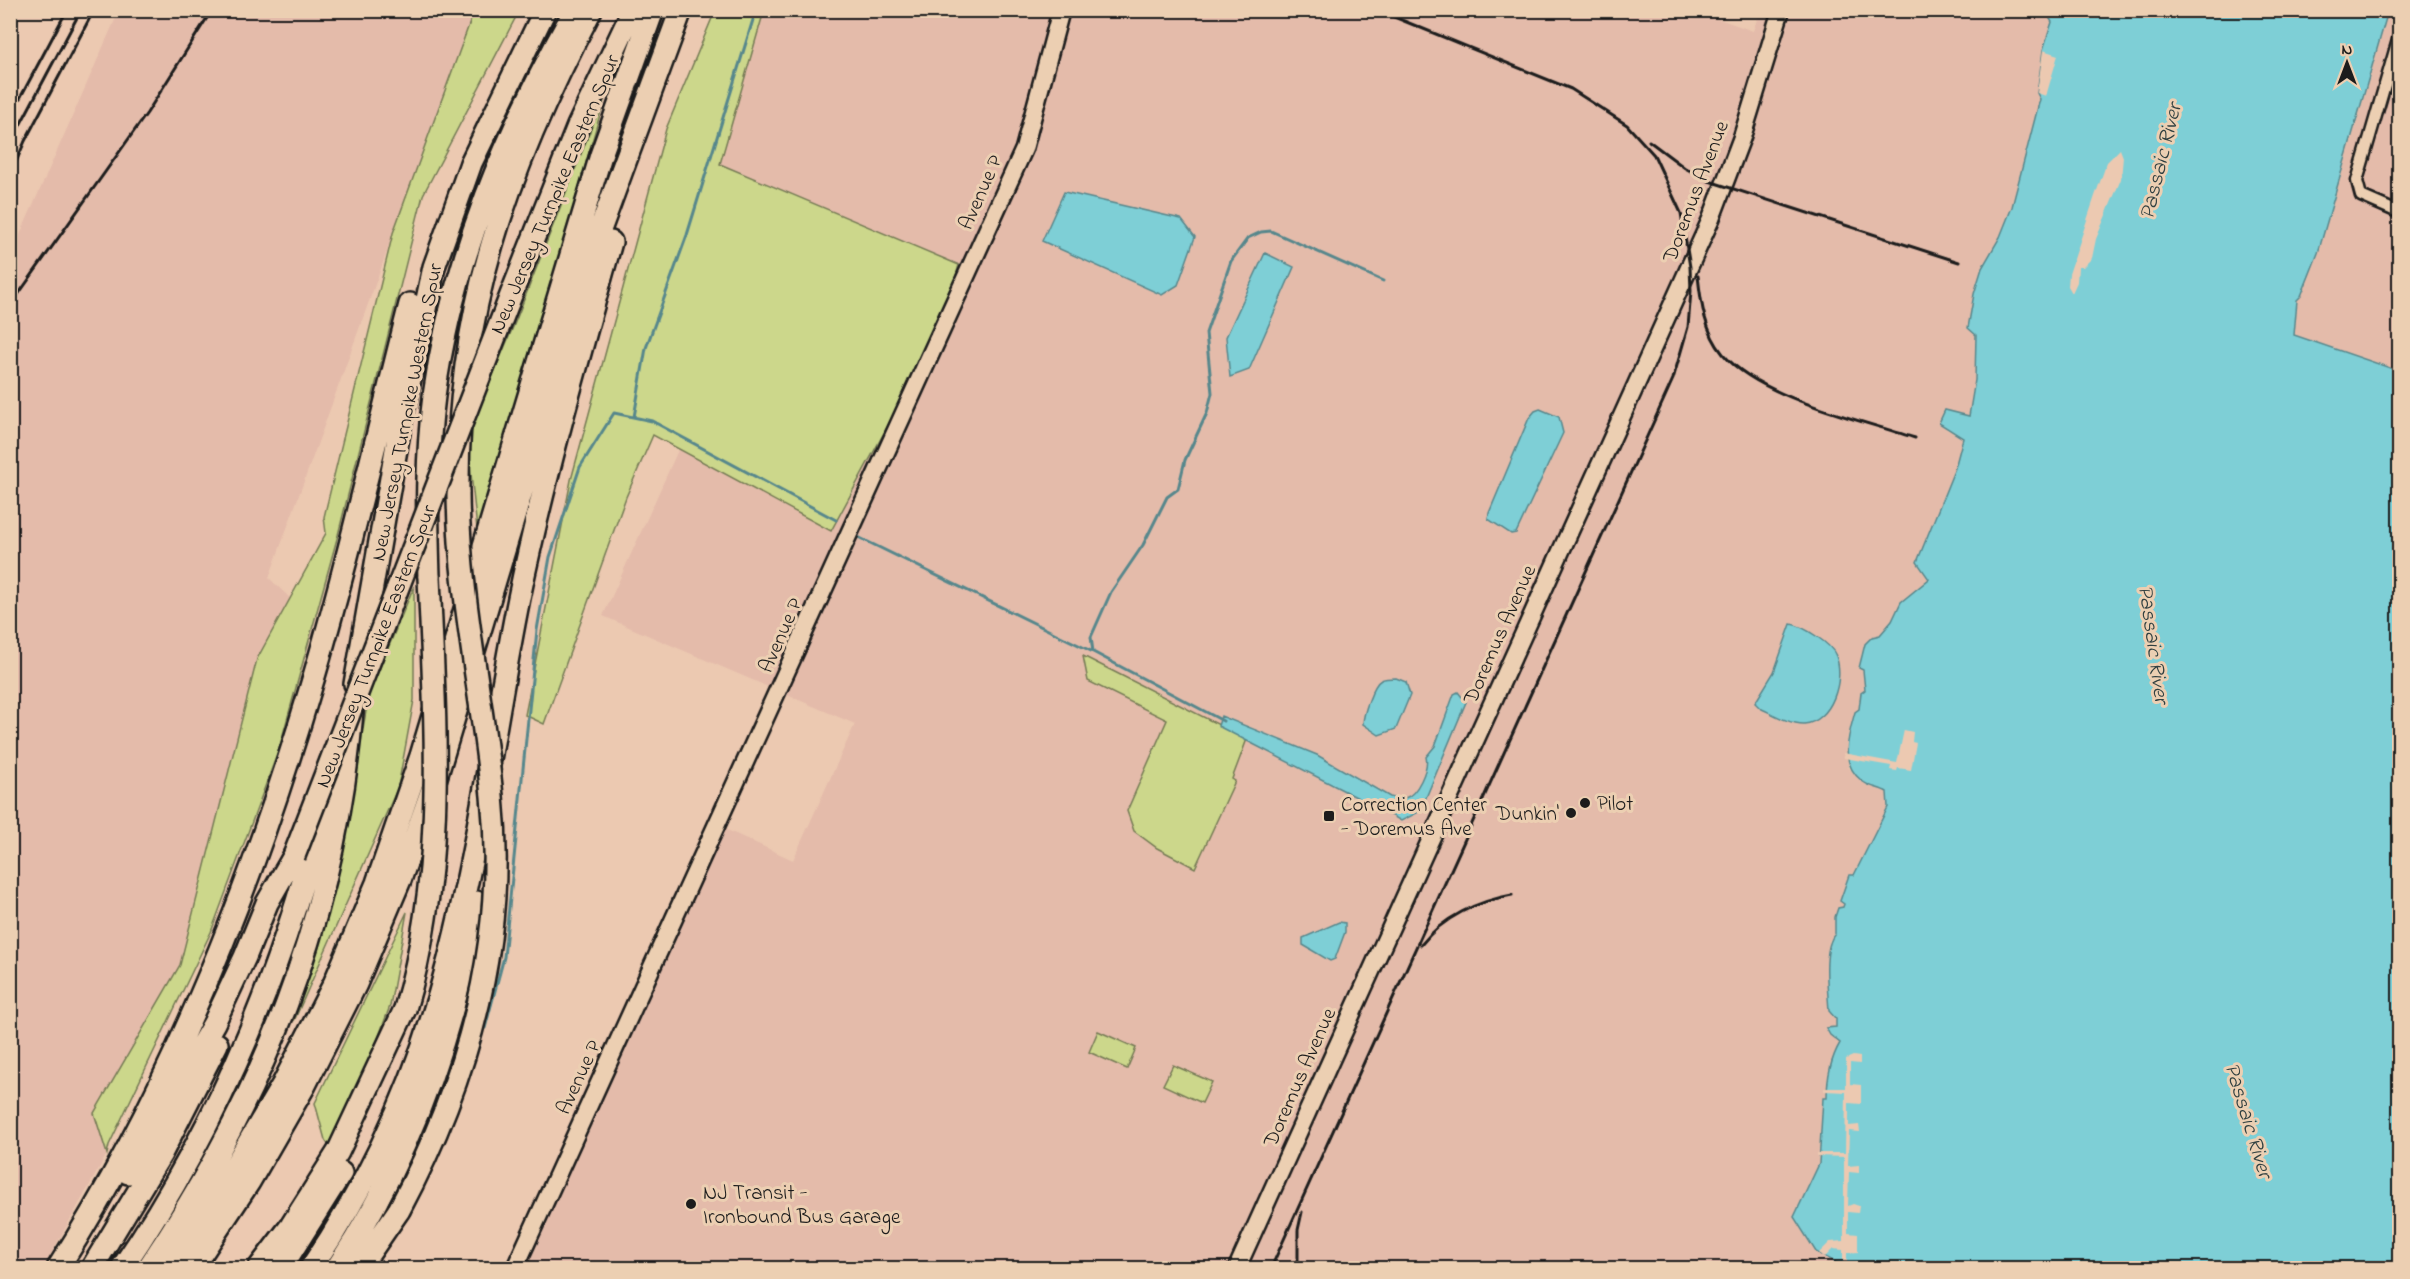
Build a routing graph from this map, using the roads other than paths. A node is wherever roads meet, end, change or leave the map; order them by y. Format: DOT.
graph roads {
  1 [pos="545,10"];
  2 [pos="575,10"];
  3 [pos="591,10"];
  4 [pos="633,10"];
  5 [pos="653,10"];
  6 [pos="681,10"];
  7 [pos="1061,10"];
  8 [pos="1781,10"];
  9 [pos="2400,33"];
  10 [pos="625,167"];
  11 [pos="465,178"];
  12 [pos="2400,213"];
  13 [pos="513,630"];
  14 [pos="354,691"];
  15 [pos="266,916"];
  16 [pos="405,1009"];
  17 [pos="58,1269"];
  18 [pos="70,1269"];
  19 [pos="92,1269"];
  20 [pos="122,1269"];
  21 [pos="148,1269"];
  22 [pos="167,1269"];
  23 [pos="192,1269"];
  24 [pos="259,1269"];
  25 [pos="281,1269"];
  26 [pos="311,1269"];
  27 [pos="337,1269"];
  28 [pos="359,1269"];
  29 [pos="515,1269"];
  30 [pos="1237,1269"];
  1 -- 11 [label="highway, New Jersey Turnpike Western Spur"];
  2 -- 16 [label="highway, New Jersey Turnpike Western Spur, bridge"];
  3 -- 28 [label="highway, bridge"];
  4 -- 15 [label="highway, New Jersey Turnpike Eastern Spur, bridge"];
  5 -- 22 [label="highway, New Jersey Turnpike Eastern Spur"];
  6 -- 10 [label="highway"];
  7 -- 29 [label="street, Avenue P"];
  8 -- 30 [label="street, Doremus Avenue"];
  9 -- 12 [label="street"];
  10 -- 13 [label="highway"];
  10 -- 23 [label="highway"];
  11 -- 14 [label="highway, New Jersey Turnpike Western Spur"];
  11 -- 17 [label="highway"];
  13 -- 26 [label="highway"];
  13 -- 27 [label="highway"];
  14 -- 20 [label="highway, New Jersey Turnpike Western Spur"];
  14 -- 21 [label="highway, New Jersey Turnpike Western Spur"];
  15 -- 18 [label="highway"];
  15 -- 19 [label="highway"];
  16 -- 24 [label="highway, New Jersey Turnpike Western Spur"];
  16 -- 25 [label="highway, New Jersey Turnpike Western Spur"];
}
